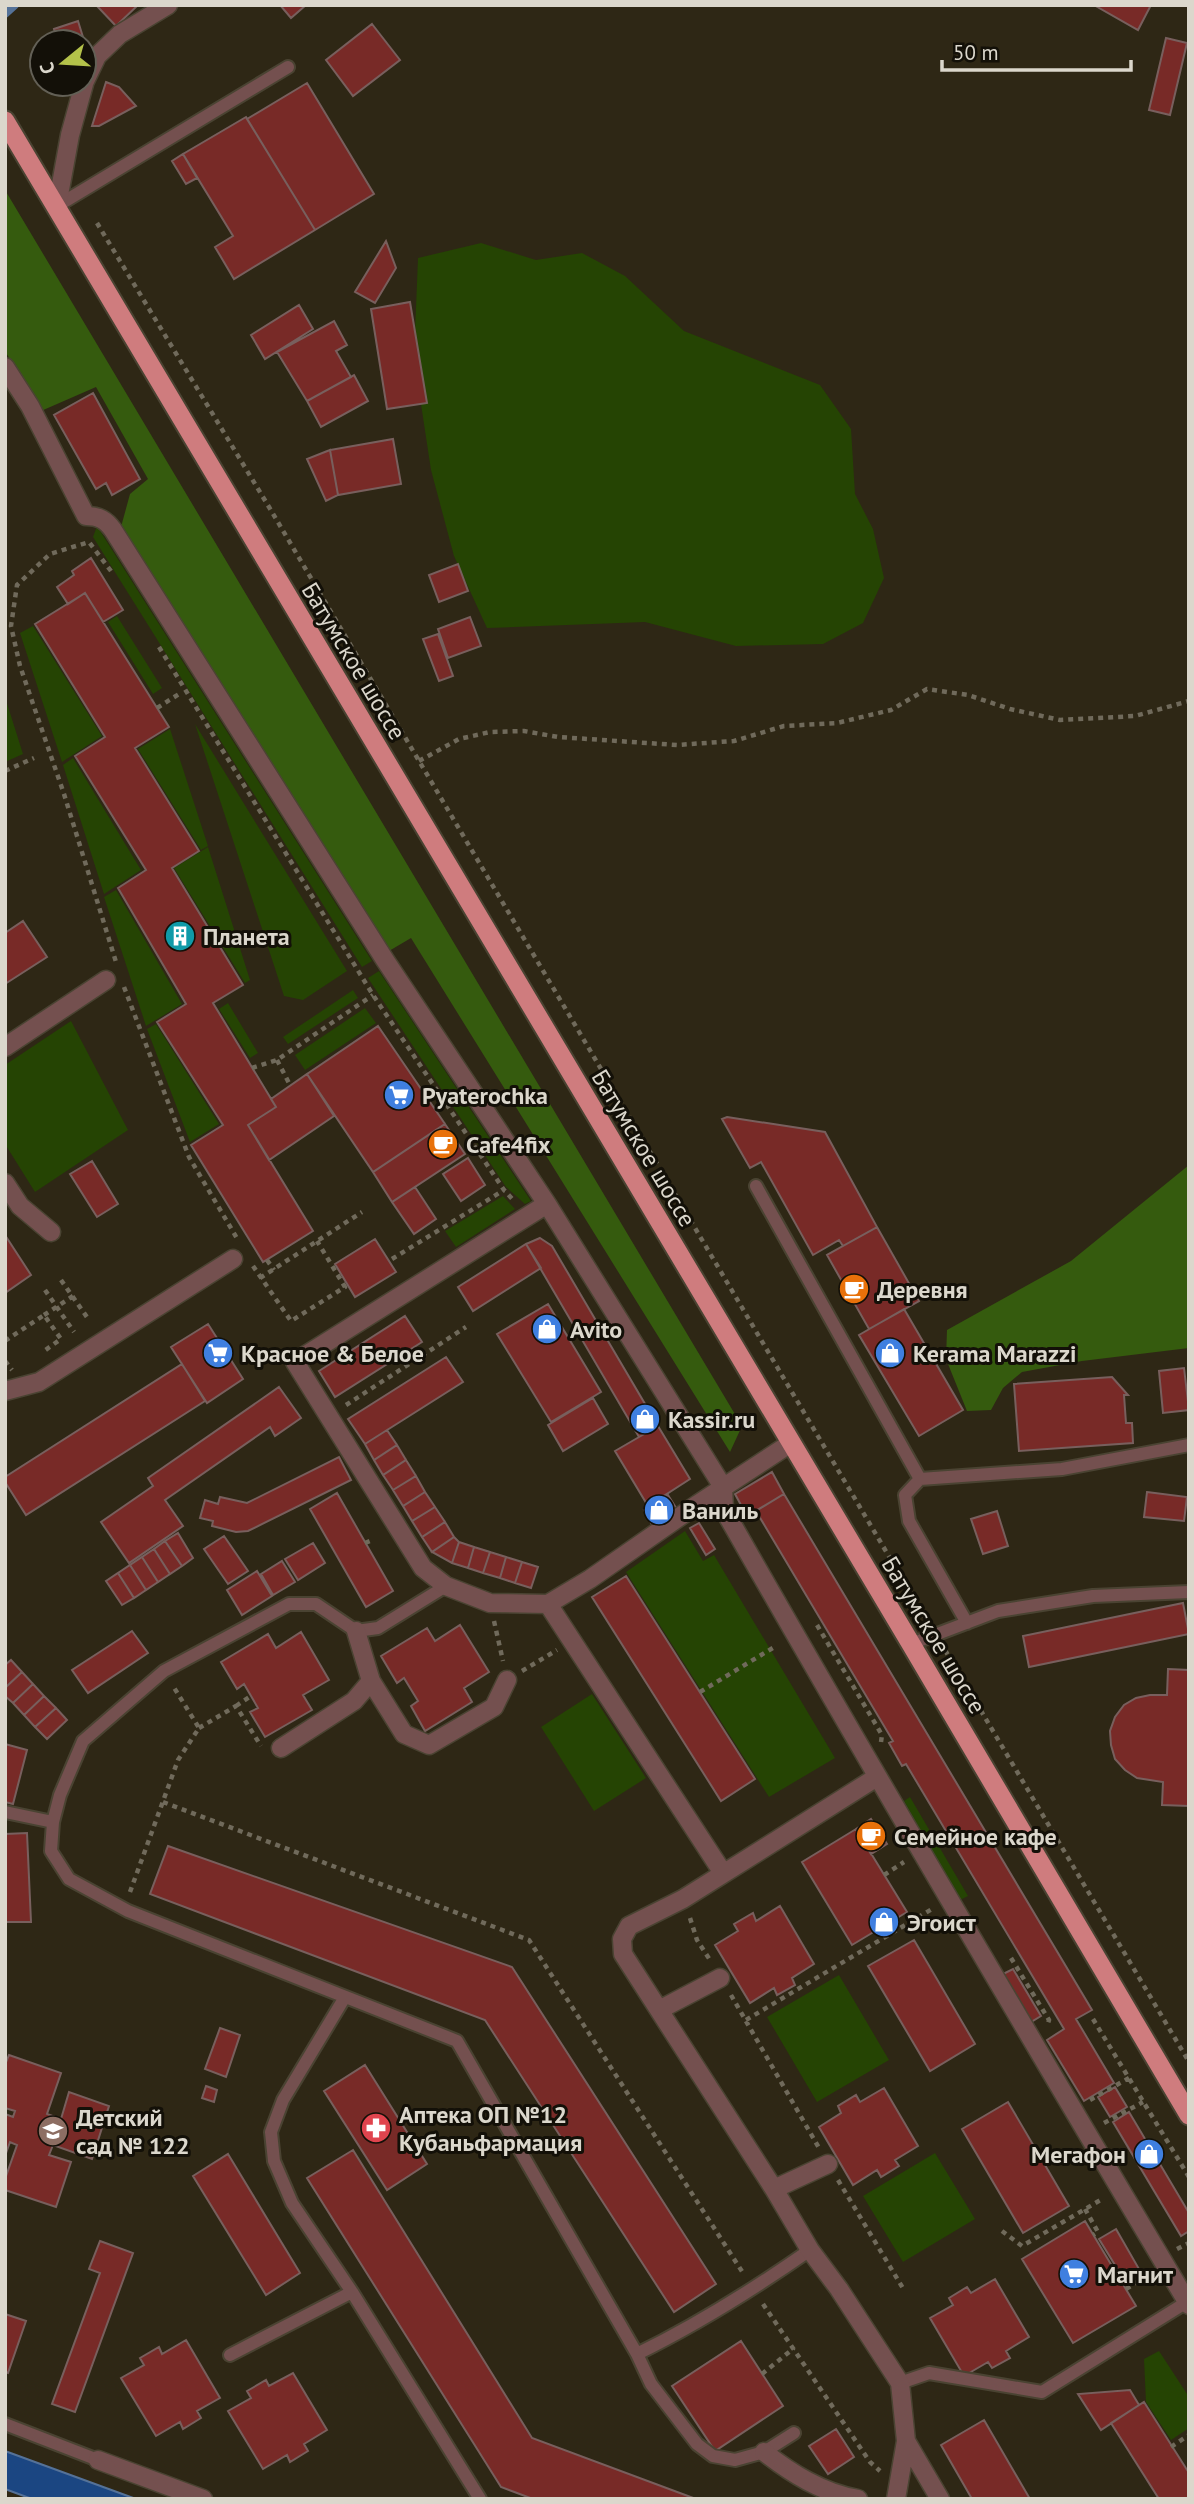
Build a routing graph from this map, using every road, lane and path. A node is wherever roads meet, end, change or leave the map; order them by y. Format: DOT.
graph roads {
  1 [pos="168,5"];
  2 [pos="98,54"];
  3 [pos="288,67"];
  4 [pos="80,98"];
  5 [pos="7,123"];
  6 [pos="57,206"];
  7 [pos="97,223"];
  8 [pos="5,367"];
  9 [pos="112,572"];
  10 [pos="154,639"];
  11 [pos="178,694"];
  12 [pos="1189,701"];
  13 [pos="157,708"];
  14 [pos="34,758"];
  15 [pos="418,761"];
  16 [pos="5,771"];
  17 [pos="393,774"];
  18 [pos="113,977"];
  19 [pos="124,987"];
  20 [pos="373,995"];
  21 [pos="5,1047"];
  22 [pos="277,1060"];
  23 [pos="252,1068"];
  24 [pos="290,1085"];
  25 [pos="5,1183"];
  26 [pos="756,1186"];
  27 [pos="504,1190"];
  28 [pos="548,1204"];
  29 [pos="362,1212"];
  30 [pos="528,1216"];
  31 [pos="51,1232"];
  32 [pos="317,1241"];
  33 [pos="241,1253"];
  34 [pos="391,1259"];
  35 [pos="267,1260"];
  36 [pos="274,1270"];
  37 [pos="260,1278"];
  38 [pos="61,1280"];
  39 [pos="45,1290"];
  40 [pos="73,1296"];
  41 [pos="56,1307"];
  42 [pos="44,1315"];
  43 [pos="89,1320"];
  44 [pos="466,1327"];
  45 [pos="74,1332"];
  46 [pos="5,1341"];
  47 [pos="42,1352"];
  48 [pos="5,1361"];
  49 [pos="23,1366"];
  50 [pos="5,1391"];
  51 [pos="335,1411"];
  52 [pos="791,1443"];
  53 [pos="1189,1445"];
  54 [pos="920,1479"];
  55 [pos="723,1487"];
  56 [pos="446,1586"];
  57 [pos="1189,1592"];
  58 [pos="490,1603"];
  59 [pos="548,1604"];
  60 [pos="967,1623"];
  61 [pos="356,1631"];
  62 [pos="936,1635"];
  63 [pos="572,1641"];
  64 [pos="911,1644"];
  65 [pos="776,1646"];
  66 [pos="164,1671"];
  67 [pos="507,1680"];
  68 [pos="371,1681"];
  69 [pos="700,1692"];
  70 [pos="251,1696"];
  71 [pos="236,1706"];
  72 [pos="200,1728"];
  73 [pos="281,1748"];
  74 [pos="877,1777"];
  75 [pos="163,1802"];
  76 [pos="5,1812"];
  77 [pos="53,1822"];
  78 [pos="905,1862"];
  79 [pos="723,1873"];
  80 [pos="884,1875"];
  81 [pos="683,1899"];
  82 [pos="933,1909"];
  83 [pos="128,1911"];
  84 [pos="720,1978"];
  85 [pos="345,1997"];
  86 [pos="659,2010"];
  87 [pos="1093,2019"];
  88 [pos="746,2020"];
  89 [pos="1189,2062"];
  90 [pos="1129,2078"];
  91 [pos="1143,2102"];
  92 [pos="1083,2104"];
  93 [pos="1189,2115"];
  94 [pos="1100,2126"];
  95 [pos="828,2164"];
  96 [pos="1189,2178"];
  97 [pos="774,2189"];
  98 [pos="1105,2197"];
  99 [pos="1084,2209"];
  100 [pos="1002,2231"];
  101 [pos="1093,2235"];
  102 [pos="810,2250"];
  103 [pos="1150,2274"];
  104 [pos="1125,2289"];
  105 [pos="754,2290"];
  106 [pos="904,2290"];
  107 [pos="352,2292"];
  108 [pos="1188,2303"];
  109 [pos="794,2348"];
  110 [pos="637,2354"];
  111 [pos="230,2355"];
  112 [pos="762,2374"];
  113 [pos="900,2383"];
  114 [pos="5,2424"];
  115 [pos="794,2432"];
  116 [pos="1189,2435"];
  117 [pos="906,2441"];
  118 [pos="1171,2446"];
  119 [pos="764,2452"];
  120 [pos="98,2460"];
  121 [pos="897,2492"];
  122 [pos="202,2499"];
  123 [pos="480,2499"];
  124 [pos="858,2499"];
  125 [pos="940,2499"];
  1 -- 2 [label="street"];
  3 -- 6 [label="lane"];
  4 -- 6 [label="street"];
  5 -- 6 [label="highway, Батумское шоссе"];
  6 -- 17 [label="highway, Батумское шоссе"];
  7 -- 15 [label="path"];
  8 -- 28 [label="street"];
  9 -- 18 [label="path"];
  10 -- 20 [label="path"];
  11 -- 13 [label="path"];
  12 -- 15 [label="path"];
  14 -- 16 [label="path"];
  15 -- 17 [label="path"];
  15 -- 62 [label="path"];
  17 -- 52 [label="highway, Батумское шоссе"];
  18 -- 21 [label="street"];
  19 -- 33 [label="path"];
  20 -- 22 [label="path"];
  20 -- 27 [label="path"];
  22 -- 23 [label="path"];
  22 -- 24 [label="path"];
  25 -- 31 [label="street"];
  26 -- 54 [label="lane"];
  27 -- 30 [label="path"];
  27 -- 34 [label="path"];
  28 -- 30 [label="street"];
  28 -- 55 [label="street"];
  29 -- 32 [label="path"];
  30 -- 56 [label="street"];
  32 -- 36 [label="path"];
  32 -- 37 [label="path"];
  33 -- 37 [label="path"];
  33 -- 50 [label="street"];
  35 -- 36 [label="path"];
  36 -- 37 [label="path"];
  38 -- 40 [label="path"];
  39 -- 41 [label="path"];
  40 -- 41 [label="path"];
  40 -- 43 [label="path"];
  41 -- 42 [label="path"];
  41 -- 45 [label="path"];
  42 -- 46 [label="path"];
  42 -- 47 [label="path"];
  44 -- 51 [label="path"];
  48 -- 49 [label="path"];
  52 -- 55 [label="street"];
  52 -- 64 [label="highway, Батумское шоссе"];
  53 -- 54 [label="lane"];
  54 -- 60 [label="lane"];
  55 -- 59 [label="street"];
  55 -- 74 [label="street"];
  56 -- 58 [label="street"];
  56 -- 61 [label="lane"];
  57 -- 60 [label="lane"];
  58 -- 59 [label="street"];
  58 -- 67 [label="path"];
  59 -- 63 [label="street"];
  60 -- 62 [label="lane"];
  61 -- 66 [label="lane"];
  61 -- 68 [label="street"];
  62 -- 64 [label="lane"];
  62 -- 89 [label="path"];
  63 -- 67 [label="path"];
  63 -- 79 [label="street"];
  64 -- 93 [label="highway, Батумское шоссе"];
  65 -- 69 [label="path"];
  66 -- 72 [label="path"];
  66 -- 77 [label="lane"];
  67 -- 68 [label="street"];
  68 -- 73 [label="street"];
  70 -- 71 [label="path"];
  71 -- 72 [label="path"];
  71 -- 73 [label="path"];
  72 -- 75 [label="path"];
  74 -- 79 [label="street"];
  74 -- 108 [label="street"];
  75 -- 83 [label="path"];
  75 -- 105 [label="path"];
  76 -- 77 [label="lane"];
  77 -- 83 [label="lane"];
  78 -- 80 [label="path"];
  79 -- 81 [label="street"];
  81 -- 84 [label="path"];
  81 -- 86 [label="street"];
  82 -- 88 [label="path"];
  83 -- 85 [label="lane"];
  84 -- 86 [label="street"];
  84 -- 88 [label="path"];
  85 -- 107 [label="lane"];
  85 -- 110 [label="lane"];
  86 -- 97 [label="street"];
  87 -- 90 [label="path"];
  88 -- 95 [label="path"];
  90 -- 91 [label="path"];
  90 -- 92 [label="path"];
  91 -- 94 [label="path"];
  91 -- 96 [label="path"];
  95 -- 97 [label="street"];
  95 -- 106 [label="path"];
  97 -- 102 [label="street"];
  98 -- 99 [label="path"];
  99 -- 100 [label="path"];
  99 -- 101 [label="path"];
  102 -- 105 [label="lane"];
  102 -- 113 [label="street"];
  103 -- 104 [label="path"];
  105 -- 109 [label="path"];
  105 -- 110 [label="lane"];
  107 -- 111 [label="lane"];
  107 -- 123 [label="lane"];
  108 -- 113 [label="lane"];
  109 -- 112 [label="path"];
  109 -- 121 [label="path"];
  110 -- 119 [label="lane"];
  113 -- 117 [label="street"];
  114 -- 120 [label="lane"];
  115 -- 119 [label="lane"];
  116 -- 118 [label="path"];
  117 -- 121 [label="street"];
  117 -- 125 [label="street"];
  119 -- 124 [label="street"];
  120 -- 122 [label="street"];
}
